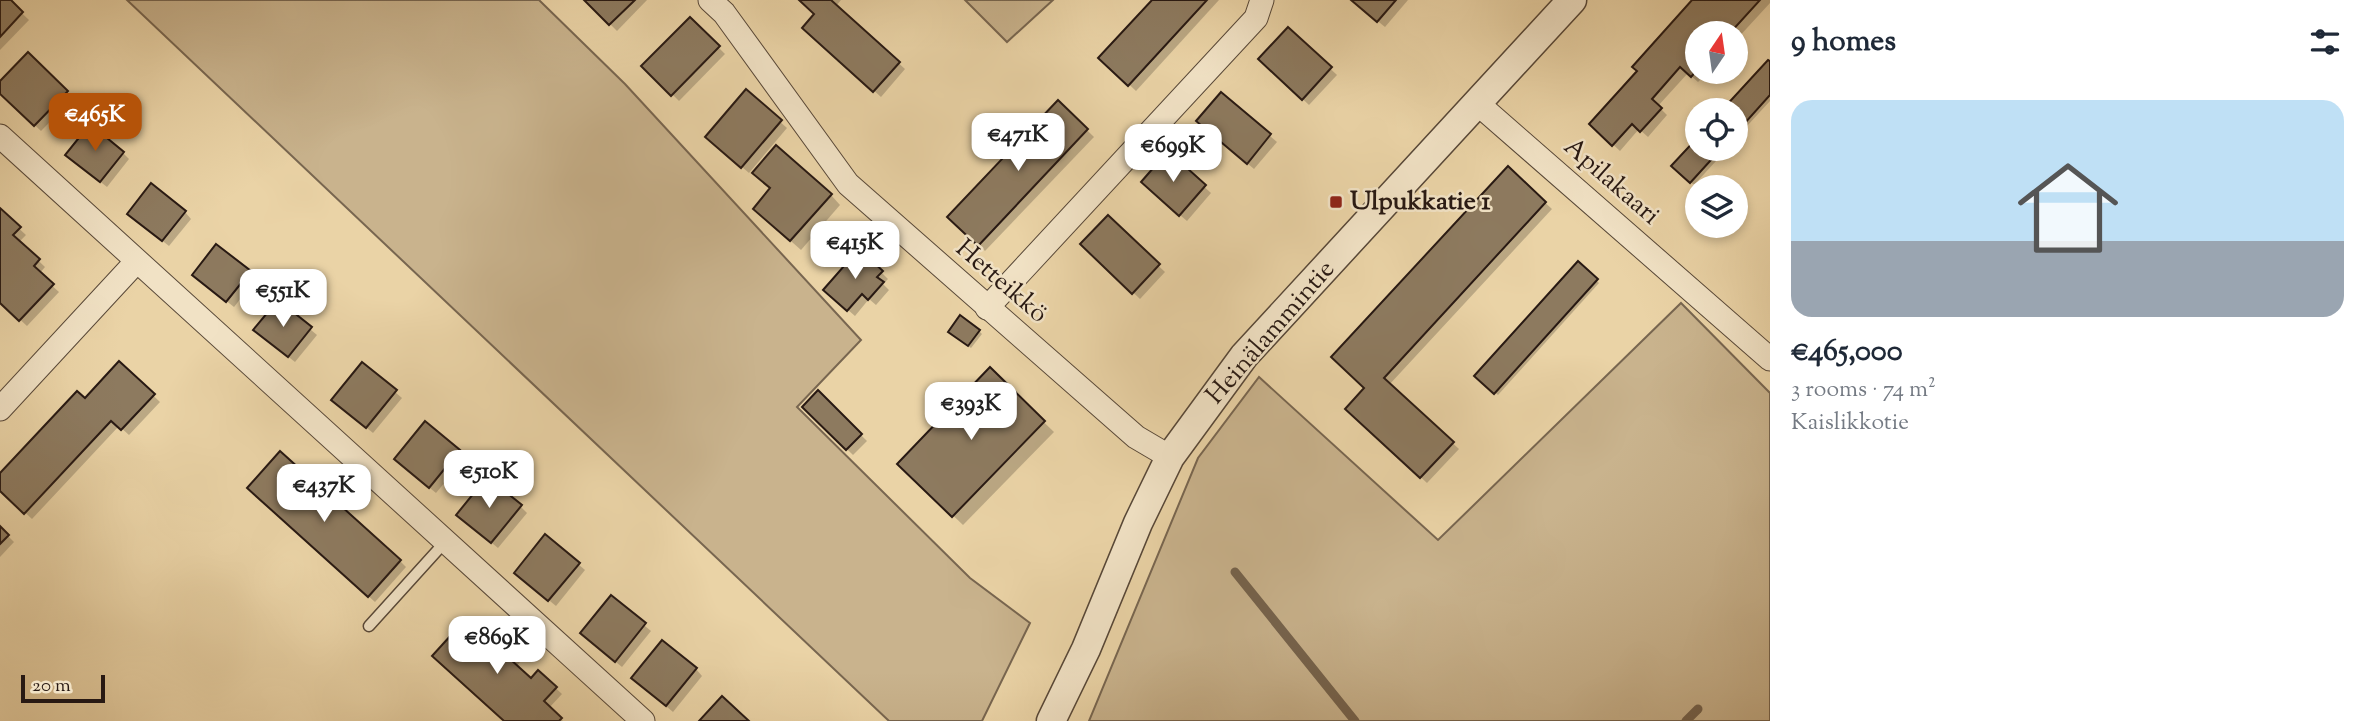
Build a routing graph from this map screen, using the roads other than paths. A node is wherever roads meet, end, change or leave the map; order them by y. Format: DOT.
graph roads {
  1 [pos="710,0"];
  2 [pos="1262,0"];
  3 [pos="1572,0"];
  4 [pos="1477,103"];
  5 [pos="0,136"];
  6 [pos="136,262"];
  7 [pos="987,308"];
  8 [pos="1770,359"];
  9 [pos="0,409"];
  10 [pos="1170,457"];
  11 [pos="445,542"];
  12 [pos="369,626"];
  13 [pos="643,721"];
  14 [pos="1051,721"];
  1 -- 7 [label="street, Hetteikkö"];
  2 -- 7 [label="street"];
  3 -- 4 [label="street, Heinälammintie"];
  4 -- 8 [label="street, Apilakaari"];
  4 -- 10 [label="street, Heinälammintie"];
  5 -- 6 [label="street"];
  6 -- 9 [label="street"];
  6 -- 11 [label="street"];
  7 -- 10 [label="street, Hetteikkö"];
  10 -- 14 [label="street, Heinälammintie"];
  11 -- 12 [label="lane"];
  11 -- 13 [label="street"];
}
